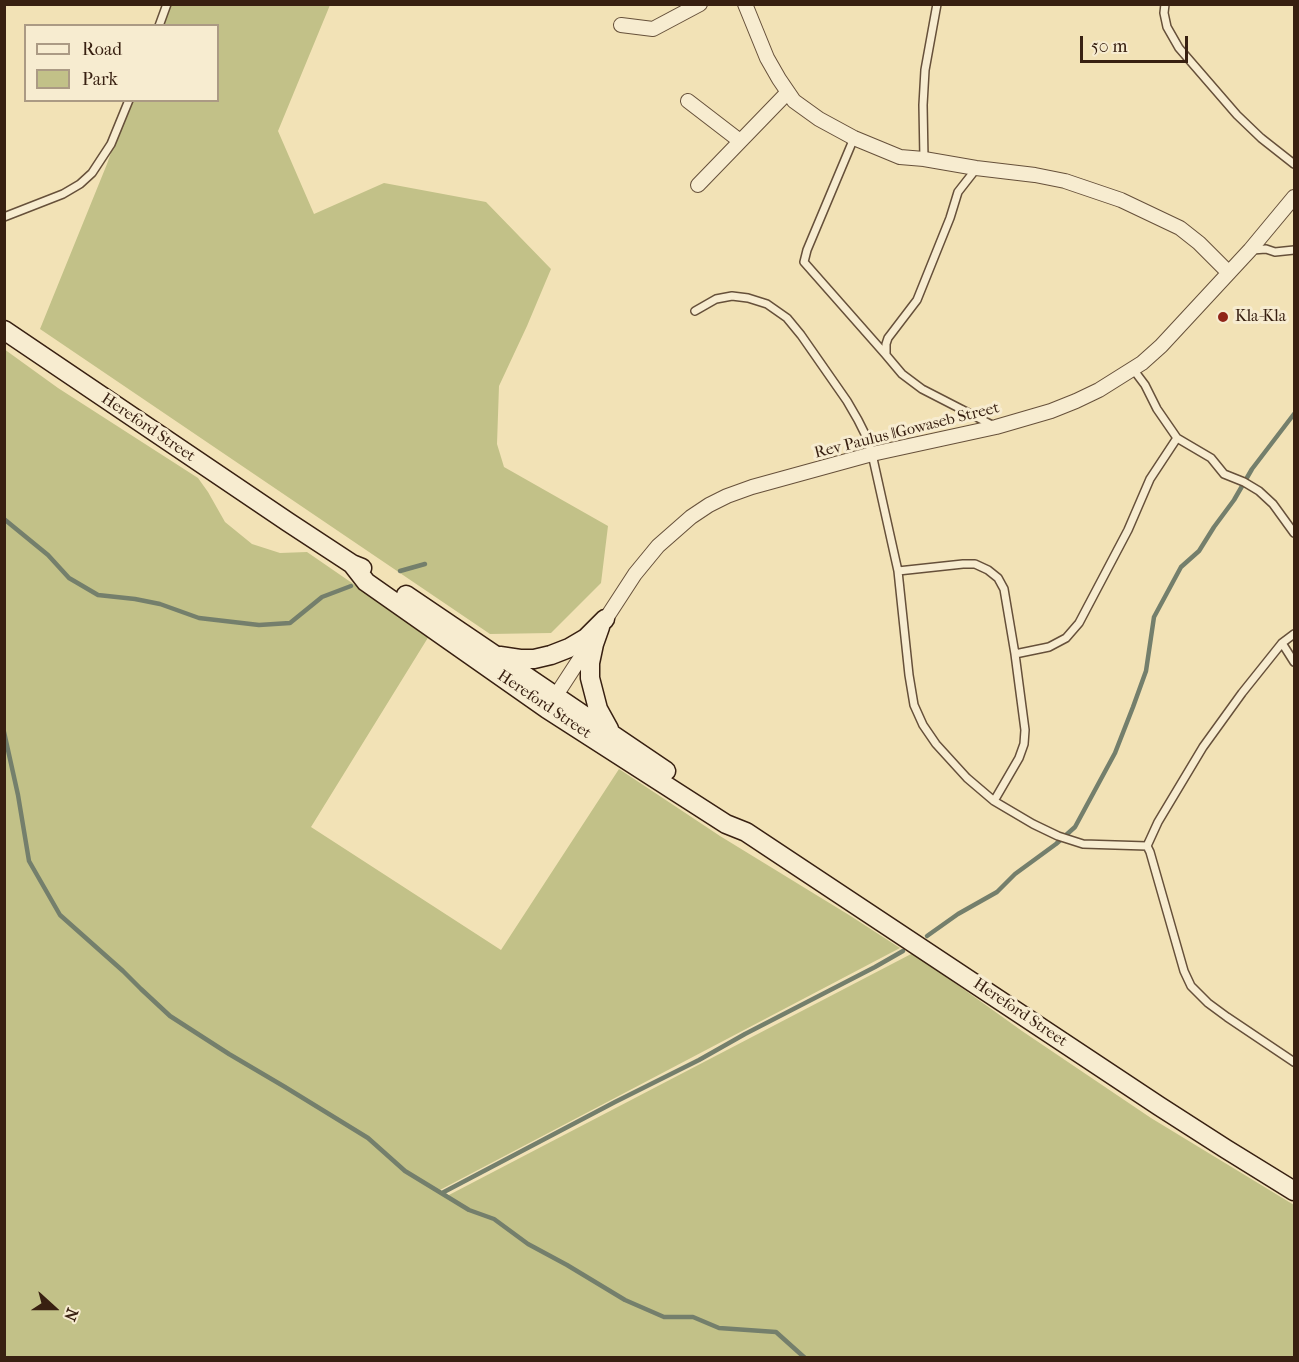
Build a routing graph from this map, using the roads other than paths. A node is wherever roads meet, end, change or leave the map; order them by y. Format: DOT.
graph roads {
  1 [pos="167,4"];
  2 [pos="700,4"];
  3 [pos="745,4"];
  4 [pos="937,4"];
  5 [pos="1165,4"];
  6 [pos="160,24"];
  7 [pos="621,25"];
  8 [pos="789,92"];
  9 [pos="688,101"];
  10 [pos="128,102"];
  11 [pos="854,138"];
  12 [pos="740,141"];
  13 [pos="924,159"];
  14 [pos="1294,164"];
  15 [pos="976,168"];
  16 [pos="698,185"];
  17 [pos="1294,197"];
  18 [pos="4,217"];
  19 [pos="1250,250"];
  20 [pos="1294,250"];
  21 [pos="1228,272"];
  22 [pos="695,311"];
  23 [pos="4,330"];
  24 [pos="886,355"];
  25 [pos="1133,369"];
  26 [pos="996,427"];
  27 [pos="1177,438"];
  28 [pos="872,454"];
  29 [pos="1294,533"];
  30 [pos="352,564"];
  31 [pos="898,571"];
  32 [pos="603,622"];
  33 [pos="1294,634"];
  34 [pos="1282,643"];
  35 [pos="489,652"];
  36 [pos="1015,654"];
  37 [pos="1294,662"];
  38 [pos="551,702"];
  39 [pos="615,736"];
  40 [pos="994,801"];
  41 [pos="746,832"];
  42 [pos="1147,846"];
  43 [pos="1294,1062"];
  44 [pos="1294,1191"];
  1 -- 6 [label="lane"];
  2 -- 7 [label="street"];
  3 -- 8 [label="street"];
  4 -- 13 [label="lane"];
  5 -- 14 [label="lane"];
  8 -- 11 [label="street"];
  8 -- 12 [label="street"];
  9 -- 12 [label="street"];
  10 -- 18 [label="lane"];
  11 -- 13 [label="street"];
  11 -- 24 [label="lane"];
  12 -- 16 [label="street"];
  13 -- 15 [label="street"];
  15 -- 21 [label="street"];
  15 -- 24 [label="lane"];
  17 -- 19 [label="street, Rev Paulus ǁGowaseb Street"];
  19 -- 20 [label="lane"];
  19 -- 21 [label="street, Rev Paulus ǁGowaseb Street"];
  21 -- 25 [label="street, Rev Paulus ǁGowaseb Street"];
  22 -- 28 [label="lane"];
  23 -- 30 [label="main road, Hereford Street"];
  24 -- 26 [label="lane"];
  25 -- 26 [label="street, Rev Paulus ǁGowaseb Street"];
  25 -- 27 [label="lane"];
  26 -- 28 [label="street, Rev Paulus ǁGowaseb Street"];
  27 -- 29 [label="lane"];
  27 -- 36 [label="lane"];
  28 -- 31 [label="lane"];
  28 -- 32 [label="street, Rev Paulus ǁGowaseb Street"];
  30 -- 35 [label="main road, Hereford Street"];
  30 -- 38 [label="main road, Hereford Street"];
  31 -- 36 [label="lane"];
  31 -- 40 [label="lane"];
  32 -- 35 [label="main road"];
  32 -- 38 [label="street, Rev Paulus ǁGowaseb Street"];
  32 -- 39 [label="main road"];
  33 -- 34 [label="lane"];
  34 -- 37 [label="lane"];
  34 -- 42 [label="lane"];
  35 -- 38 [label="main road, Hereford Street"];
  36 -- 40 [label="lane"];
  38 -- 39 [label="main road, Hereford Street"];
  38 -- 41 [label="main road, Hereford Street"];
  39 -- 41 [label="main road, Hereford Street"];
  40 -- 42 [label="lane"];
  41 -- 44 [label="main road, Hereford Street"];
  42 -- 43 [label="lane"];
}
